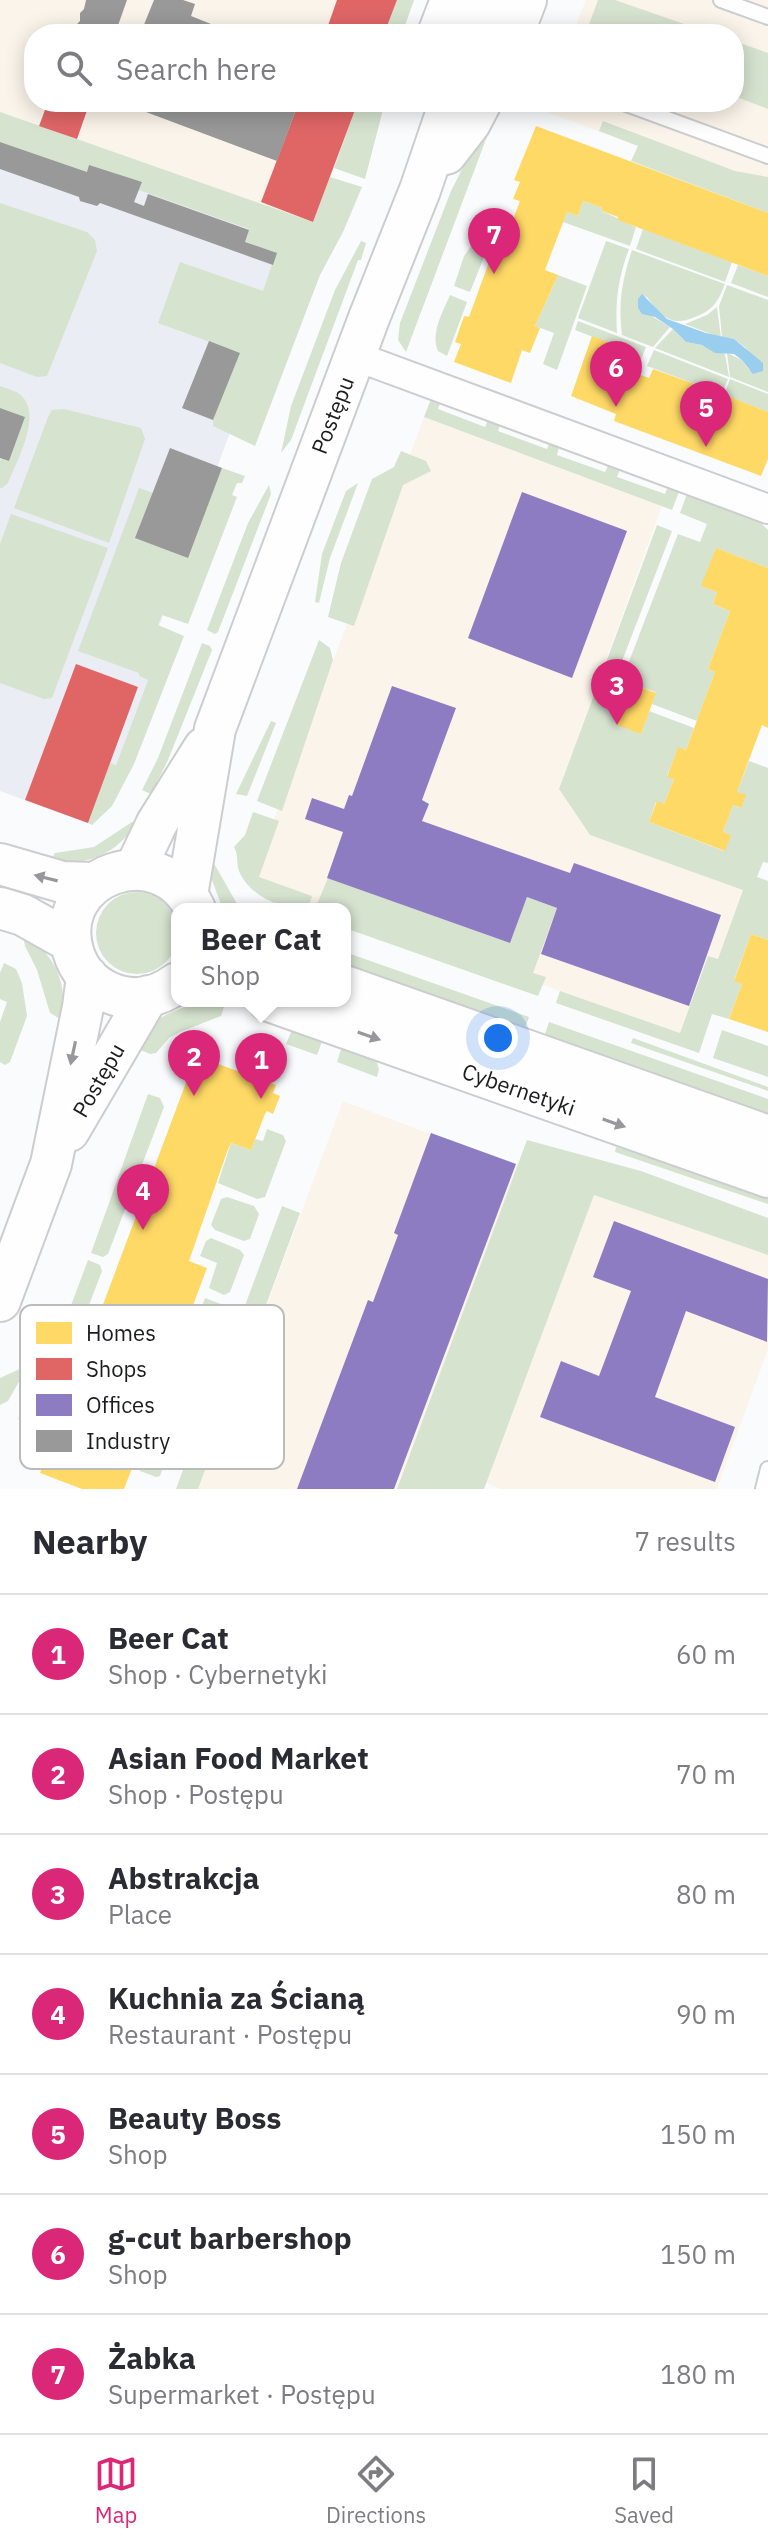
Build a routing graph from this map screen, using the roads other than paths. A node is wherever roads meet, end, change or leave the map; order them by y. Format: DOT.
graph roads {
  1 [pos="451,0"];
  2 [pos="489,0"];
  3 [pos="526,0"];
  4 [pos="721,0"];
  5 [pos="768,17"];
  6 [pos="442,24"];
  7 [pos="479,24"];
  8 [pos="517,24"];
  9 [pos="424,112"];
  10 [pos="447,112"];
  11 [pos="476,112"];
  12 [pos="648,112"];
  13 [pos="768,156"];
  14 [pos="420,190"];
  15 [pos="355,356"];
  16 [pos="768,509"];
  17 [pos="215,729"];
  18 [pos="0,864"];
  19 [pos="135,869"];
  20 [pos="94,883"];
  21 [pos="191,902"];
  22 [pos="0,908"];
  23 [pos="79,959"];
  24 [pos="351,988"];
  25 [pos="162,990"];
  26 [pos="286,1007"];
  27 [pos="768,1136"];
  28 [pos="51,1164"];
  29 [pos="768,1177"];
  30 [pos="0,1301"];
  31 [pos="768,1469"];
  32 [pos="763,1489"];
  1 -- 6 [label="street"];
  2 -- 7 [label="street"];
  3 -- 8 [label="street"];
  4 -- 5 [label="lane"];
  9 -- 14 [label="street"];
  10 -- 14 [label="street, Postępu"];
  11 -- 14 [label="street"];
  12 -- 13 [label="lane"];
  14 -- 15 [label="street, Postępu"];
  15 -- 16 [label="street"];
  15 -- 17 [label="street, Postępu"];
  17 -- 19 [label="street, Postępu"];
  17 -- 21 [label="street, Postępu"];
  20 -- 18 [label="street, one-way"];
  19 -- 20 [label="street"];
  19 -- 21 [label="street"];
  20 -- 23 [label="street, Postępu"];
  22 -- 23 [label="street"];
  23 -- 25 [label="street"];
  23 -- 28 [label="street, Postępu, one-way"];
  24 -- 27 [label="street, Cybernetyki"];
  25 -- 28 [label="street, Postępu"];
  26 -- 29 [label="street, Cybernetyki, one-way"];
  28 -- 30 [label="street, Postępu"];
  31 -- 32 [label="lane"];
}
